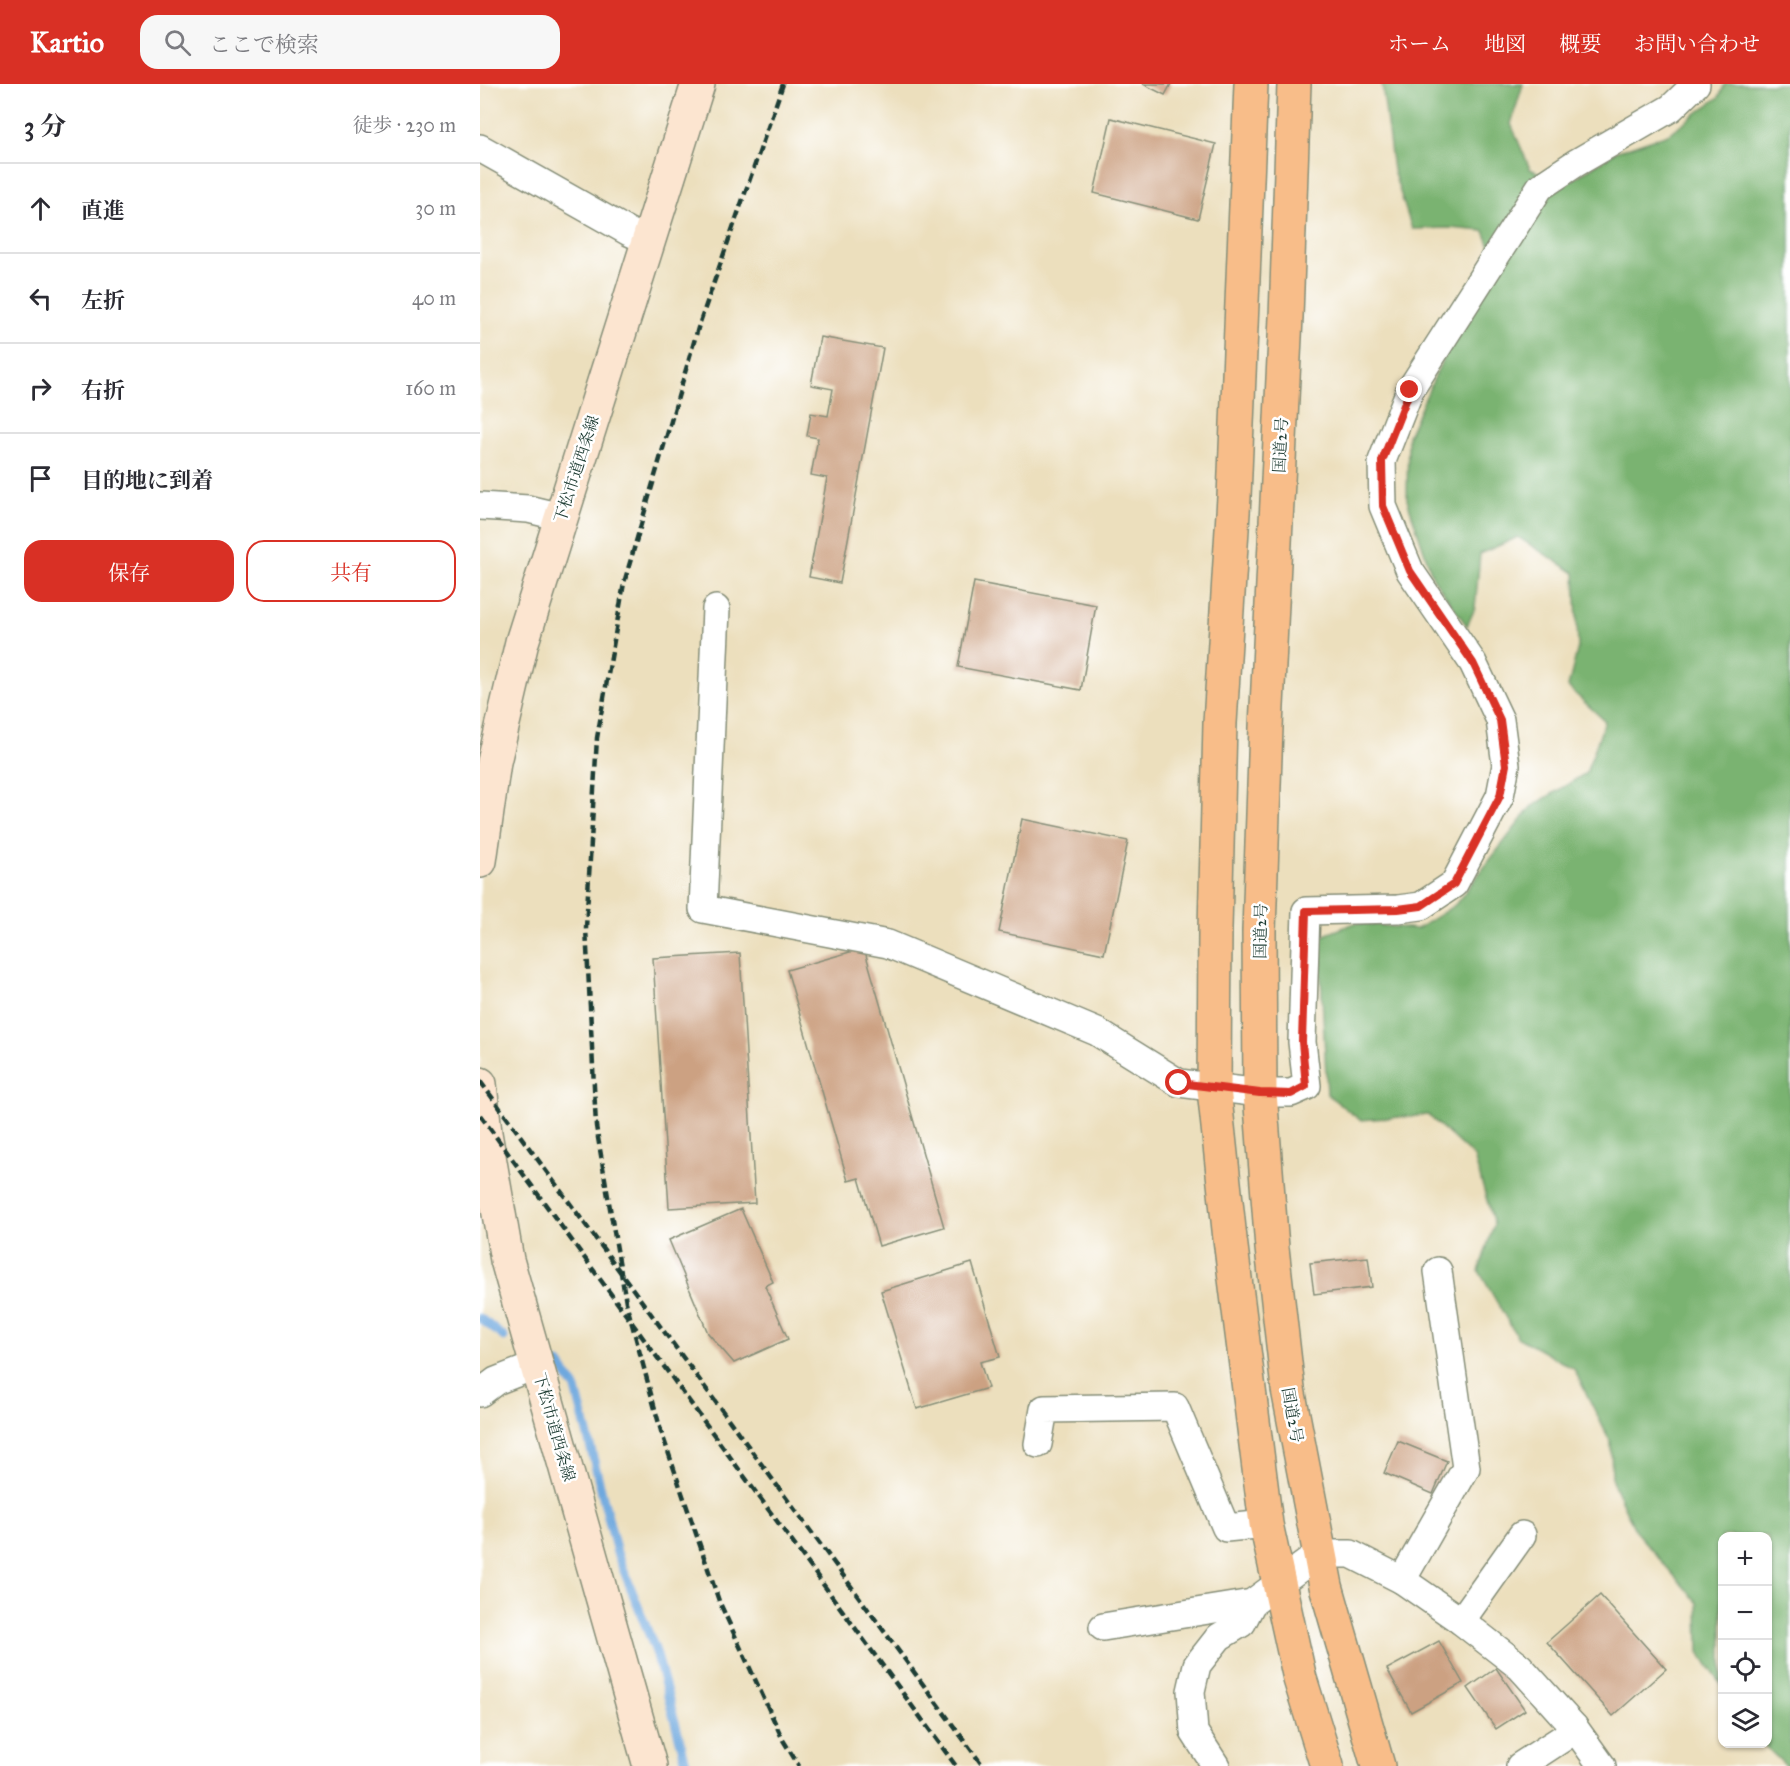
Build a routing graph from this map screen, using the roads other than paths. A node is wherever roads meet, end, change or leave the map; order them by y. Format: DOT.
graph roads {
  1 [pos="698,84"];
  2 [pos="1251,84"];
  3 [pos="1294,84"];
  4 [pos="1696,84"];
  5 [pos="480,148"];
  6 [pos="650,242"];
  7 [pos="480,506"];
  8 [pos="561,517"];
  9 [pos="716,609"];
  10 [pos="480,861"];
  11 [pos="1214,1089"];
  12 [pos="480,1093"];
  13 [pos="1260,1093"];
  14 [pos="1438,1271"];
  15 [pos="537,1365"];
  16 [pos="480,1393"];
  17 [pos="1038,1444"];
  18 [pos="1266,1524"];
  19 [pos="1522,1535"];
  20 [pos="1319,1554"];
  21 [pos="1402,1580"];
  22 [pos="1265,1594"];
  23 [pos="1461,1621"];
  24 [pos="1103,1627"];
  25 [pos="1574,1726"];
  26 [pos="650,1766"];
  27 [pos="1216,1766"];
  28 [pos="1327,1766"];
  29 [pos="1378,1766"];
  30 [pos="1520,1766"];
  31 [pos="1602,1766"];
  1 -- 6 [label="street, 下松市道西条線"];
  2 -- 11 [label="highway"];
  3 -- 13 [label="highway, 国道2号"];
  4 -- 13 [label="street"];
  5 -- 6 [label="street"];
  6 -- 8 [label="street, 下松市道西条線"];
  7 -- 8 [label="street"];
  8 -- 10 [label="street, 下松市道西条線"];
  9 -- 11 [label="street"];
  11 -- 13 [label="street"];
  11 -- 18 [label="highway"];
  12 -- 15 [label="street, 下松市道西条線"];
  13 -- 20 [label="highway, 国道2号"];
  14 -- 21 [label="street"];
  15 -- 16 [label="street"];
  15 -- 26 [label="street, 下松市道西条線"];
  17 -- 18 [label="street"];
  18 -- 22 [label="highway"];
  19 -- 23 [label="street"];
  20 -- 21 [label="street"];
  20 -- 22 [label="street"];
  20 -- 29 [label="highway, 国道2号"];
  21 -- 23 [label="street"];
  22 -- 24 [label="street"];
  22 -- 27 [label="street"];
  22 -- 28 [label="highway"];
  23 -- 25 [label="street"];
  25 -- 30 [label="street"];
  25 -- 31 [label="street"];
}
